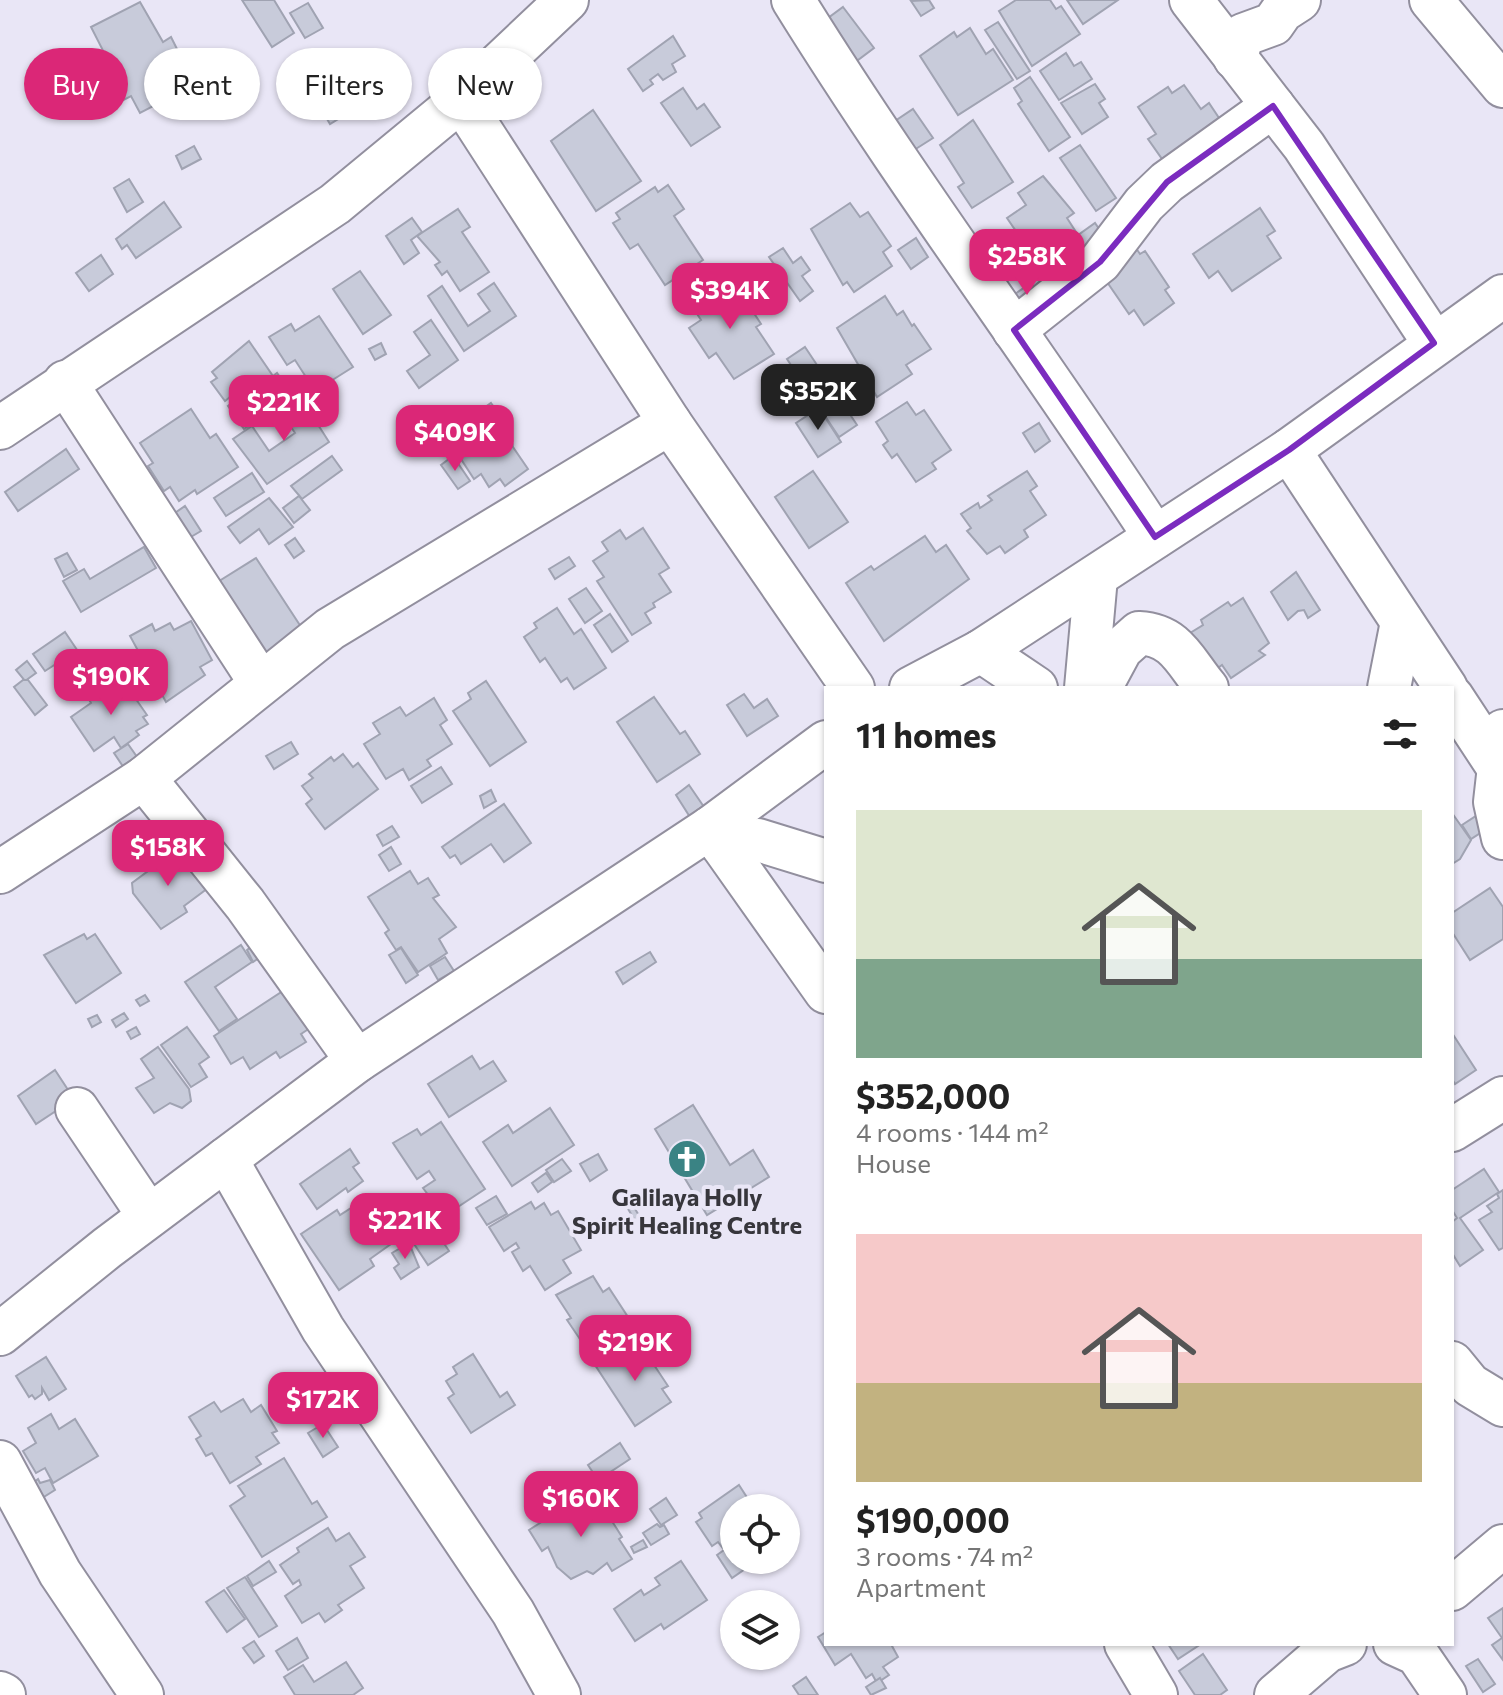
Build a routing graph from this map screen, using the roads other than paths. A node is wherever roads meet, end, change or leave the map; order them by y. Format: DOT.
graph roads {
  1 [pos="567,0"];
  2 [pos="793,0"];
  3 [pos="1191,0"];
  4 [pos="1299,0"];
  5 [pos="1431,0"];
  6 [pos="516,48"];
  7 [pos="1235,58"];
  8 [pos="1503,86"];
  9 [pos="1273,106"];
  10 [pos="437,120"];
  11 [pos="474,120"];
  12 [pos="1503,296"];
  13 [pos="1014,330"];
  14 [pos="1434,343"];
  15 [pos="65,382"];
  16 [pos="670,423"];
  17 [pos="0,428"];
  18 [pos="1289,450"];
  19 [pos="1155,537"];
  20 [pos="1096,577"];
  21 [pos="1402,622"];
  22 [pos="981,651"];
  23 [pos="260,682"];
  24 [pos="852,686"];
  25 [pos="915,686"];
  26 [pos="1033,686"];
  27 [pos="1086,686"];
  28 [pos="1101,686"];
  29 [pos="1206,686"];
  30 [pos="1389,686"];
  31 [pos="1445,686"];
  32 [pos="1454,699"];
  33 [pos="824,744"];
  34 [pos="1500,749"];
  35 [pos="144,778"];
  36 [pos="716,837"];
  37 [pos="1503,838"];
  38 [pos="824,860"];
  39 [pos="0,872"];
  40 [pos="824,989"];
  41 [pos="357,1061"];
  42 [pos="1503,1098"];
  43 [pos="77,1109"];
  44 [pos="1454,1129"];
  45 [pos="226,1159"];
  46 [pos="149,1216"];
  47 [pos="0,1334"];
  48 [pos="1454,1365"];
  49 [pos="1503,1405"];
  50 [pos="0,1462"];
  51 [pos="1503,1546"];
  52 [pos="1454,1587"];
  53 [pos="1127,1646"];
  54 [pos="1340,1646"];
  55 [pos="1399,1646"];
  56 [pos="142,1695"];
  57 [pos="559,1695"];
  58 [pos="1156,1695"];
  59 [pos="1276,1695"];
  60 [pos="1445,1695"];
  1 -- 6 [label="street"];
  2 -- 13 [label="street"];
  3 -- 7 [label="street"];
  4 -- 7 [label="street"];
  5 -- 8 [label="street"];
  7 -- 9 [label="street"];
  9 -- 13 [label="street"];
  9 -- 14 [label="street"];
  10 -- 15 [label="street"];
  11 -- 16 [label="street"];
  12 -- 14 [label="street"];
  13 -- 19 [label="street"];
  14 -- 18 [label="street"];
  15 -- 17 [label="street"];
  15 -- 23 [label="street"];
  16 -- 23 [label="street"];
  16 -- 24 [label="street"];
  18 -- 19 [label="street"];
  18 -- 21 [label="street"];
  19 -- 20 [label="street"];
  20 -- 22 [label="street"];
  20 -- 27 [label="street"];
  21 -- 30 [label="street"];
  21 -- 31 [label="street"];
  22 -- 25 [label="street"];
  22 -- 26 [label="street"];
  23 -- 35 [label="street"];
  28 -- 29 [label="street"];
  32 -- 34 [label="street"];
  33 -- 36 [label="street"];
  34 -- 37 [label="street"];
  35 -- 39 [label="street"];
  35 -- 41 [label="street"];
  36 -- 38 [label="street"];
  36 -- 40 [label="street"];
  36 -- 41 [label="street"];
  41 -- 45 [label="street"];
  42 -- 44 [label="street"];
  43 -- 46 [label="street"];
  45 -- 46 [label="street"];
  45 -- 57 [label="street"];
  46 -- 47 [label="street"];
  48 -- 49 [label="street"];
  50 -- 56 [label="street"];
  51 -- 52 [label="street"];
  53 -- 58 [label="street"];
  54 -- 59 [label="street"];
  55 -- 60 [label="street"];
}
